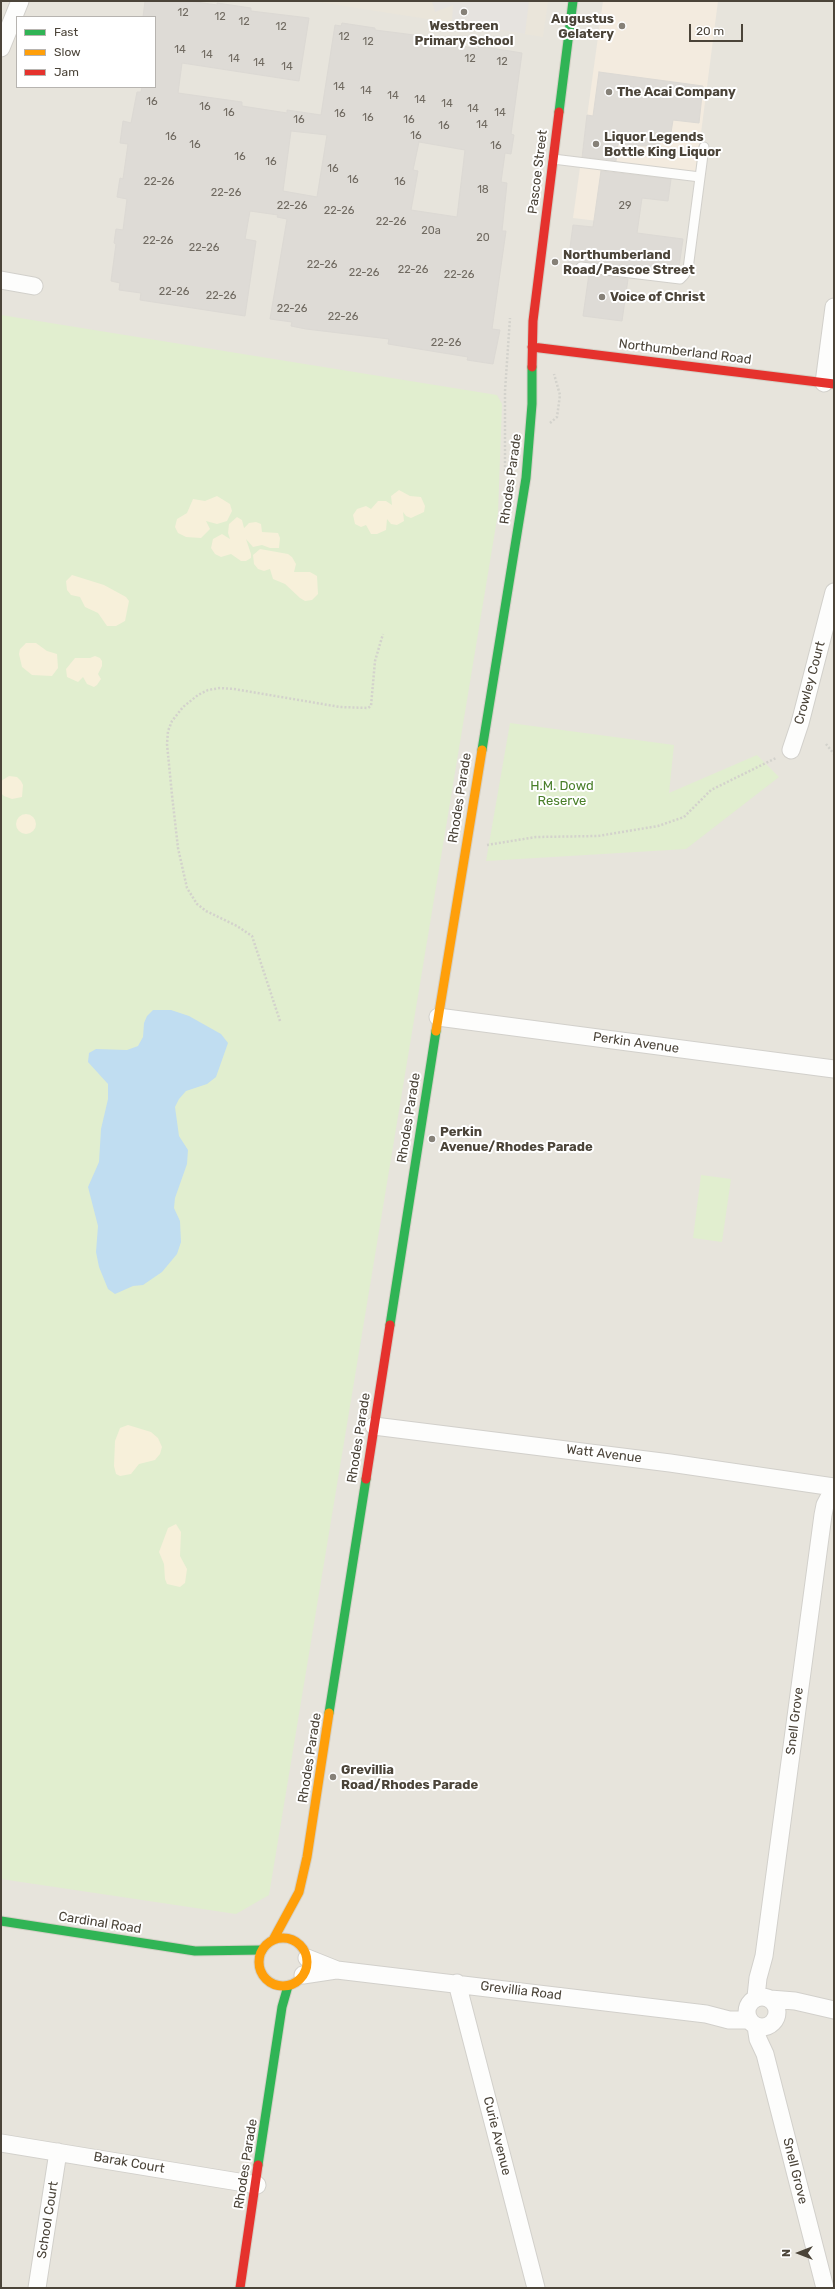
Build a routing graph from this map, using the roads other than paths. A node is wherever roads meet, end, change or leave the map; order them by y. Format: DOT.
graph roads {
  1 [pos="20,1"];
  2 [pos="573,1"];
  3 [pos="1,48"];
  4 [pos="704,147"];
  5 [pos="553,159"];
  6 [pos="700,177"];
  7 [pos="581,267"];
  8 [pos="1,280"];
  9 [pos="34,286"];
  10 [pos="834,307"];
  11 [pos="532,347"];
  12 [pos="829,383"];
  13 [pos="834,592"];
  14 [pos="791,750"];
  15 [pos="438,1017"];
  16 [pos="834,1069"];
  17 [pos="374,1426"];
  18 [pos="834,1487"];
  19 [pos="298,1892"];
  20 [pos="297,1914"];
  21 [pos="1,1921"];
  22 [pos="297,1929"];
  23 [pos="273,1940"];
  24 [pos="298,1943"];
  25 [pos="262,1950"];
  26 [pos="195,1951"];
  27 [pos="307,1958"];
  28 [pos="230,1961"];
  29 [pos="250,1968"];
  30 [pos="336,1970"];
  31 [pos="261,1973"];
  32 [pos="303,1975"];
  33 [pos="268,1982"];
  34 [pos="458,1983"];
  35 [pos="288,1986"];
  36 [pos="834,2010"];
  37 [pos="761,2011"];
  38 [pos="277,2044"];
  39 [pos="1,2143"];
  40 [pos="58,2152"];
  41 [pos="257,2185"];
  42 [pos="37,2288"];
  43 [pos="240,2288"];
  44 [pos="536,2288"];
  45 [pos="825,2288"];
  1 -- 3 [label="street"];
  2 -- 5 [label="main road, Pascoe Street"];
  4 -- 6 [label="lane"];
  5 -- 6 [label="lane"];
  5 -- 11 [label="main road, Pascoe Street"];
  6 -- 7 [label="lane"];
  8 -- 9 [label="street"];
  10 -- 12 [label="street"];
  11 -- 12 [label="main road, Northumberland Road"];
  11 -- 15 [label="main road, Rhodes Parade"];
  13 -- 14 [label="street, Crowley Court"];
  15 -- 16 [label="street, Perkin Avenue"];
  15 -- 17 [label="main road, Rhodes Parade"];
  17 -- 18 [label="street, Watt Avenue"];
  17 -- 19 [label="main road, Rhodes Parade"];
  18 -- 37 [label="street, Snell Grove"];
  19 -- 20 [label="main road, Rhodes Parade"];
  19 -- 23 [label="main road, Rhodes Parade"];
  21 -- 26 [label="main road, Cardinal Road"];
  22 -- 24 [label="main road"];
  23 -- 24 [label="main road"];
  23 -- 25 [label="main road"];
  24 -- 27 [label="main road"];
  25 -- 26 [label="main road, Cardinal Road"];
  25 -- 31 [label="main road"];
  26 -- 28 [label="main road, Cardinal Road"];
  27 -- 30 [label="street, Grevillia Road"];
  27 -- 32 [label="main road"];
  29 -- 31 [label="main road"];
  30 -- 32 [label="street, Grevillia Road"];
  30 -- 34 [label="street, Grevillia Road"];
  31 -- 33 [label="main road"];
  32 -- 35 [label="main road"];
  33 -- 35 [label="main road"];
  33 -- 38 [label="main road, Rhodes Parade"];
  34 -- 37 [label="street, Grevillia Road"];
  34 -- 44 [label="street, Curie Avenue"];
  35 -- 38 [label="main road, Rhodes Parade"];
  36 -- 37 [label="street, Grevillia Road"];
  37 -- 45 [label="street, Snell Grove"];
  38 -- 41 [label="main road, Rhodes Parade"];
  39 -- 40 [label="street, Barak Court"];
  40 -- 41 [label="street, Barak Court"];
  40 -- 42 [label="street, School Court"];
  41 -- 43 [label="main road, Rhodes Parade"];
}
